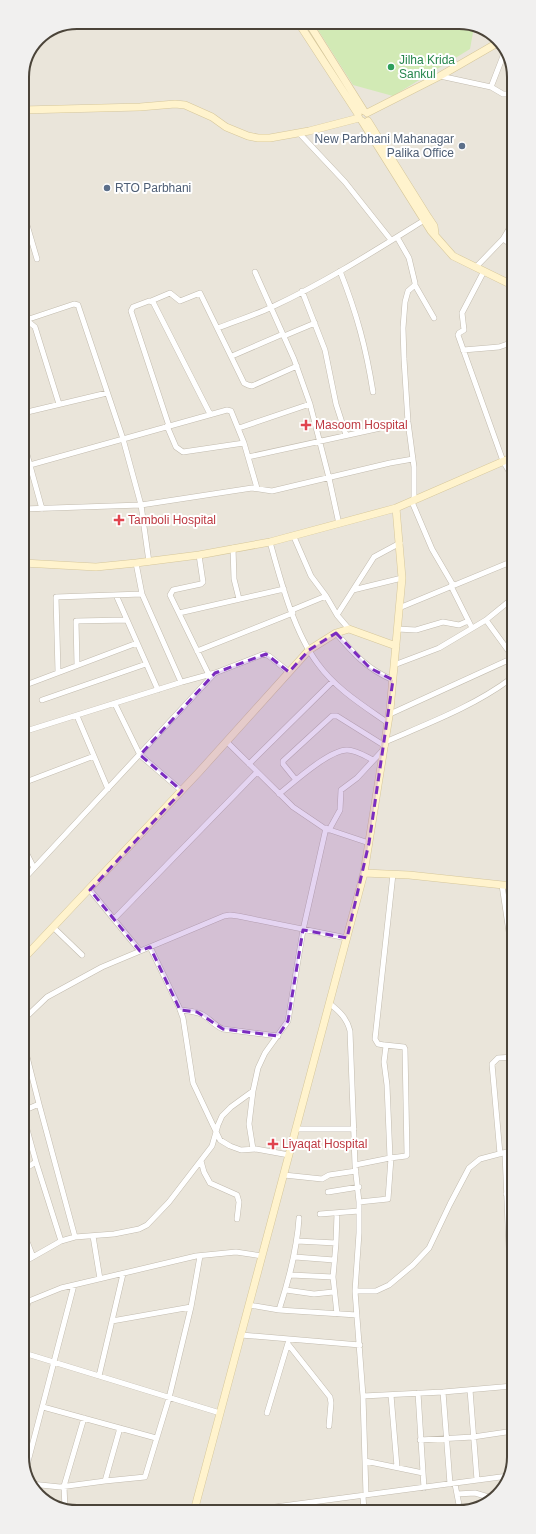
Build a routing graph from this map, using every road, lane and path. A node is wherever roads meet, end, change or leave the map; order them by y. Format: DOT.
graph roads {
  1 [pos="303,29"];
  2 [pos="312,29"];
  3 [pos="495,45"];
  4 [pos="502,57"];
  5 [pos="440,76"];
  6 [pos="490,87"];
  7 [pos="507,94"];
  8 [pos="29,110"];
  9 [pos="363,116"];
  10 [pos="299,133"];
  11 [pos="426,219"];
  12 [pos="29,232"];
  13 [pos="507,232"];
  14 [pos="397,237"];
  15 [pos="503,238"];
  16 [pos="391,240"];
  17 [pos="507,241"];
  18 [pos="37,259"];
  19 [pos="476,267"];
  20 [pos="484,271"];
  21 [pos="255,272"];
  22 [pos="340,272"];
  23 [pos="507,282"];
  24 [pos="415,284"];
  25 [pos="302,291"];
  26 [pos="151,301"];
  27 [pos="271,307"];
  28 [pos="434,318"];
  29 [pos="29,319"];
  30 [pos="315,322"];
  31 [pos="29,324"];
  32 [pos="218,328"];
  33 [pos="284,335"];
  34 [pos="507,344"];
  35 [pos="463,350"];
  36 [pos="232,356"];
  37 [pos="297,366"];
  38 [pos="373,392"];
  39 [pos="107,393"];
  40 [pos="59,404"];
  41 [pos="310,404"];
  42 [pos="29,411"];
  43 [pos="210,414"];
  44 [pos="408,422"];
  45 [pos="168,426"];
  46 [pos="239,428"];
  47 [pos="346,435"];
  48 [pos="123,439"];
  49 [pos="319,441"];
  50 [pos="244,444"];
  51 [pos="248,457"];
  52 [pos="413,460"];
  53 [pos="507,460"];
  54 [pos="29,461"];
  55 [pos="504,461"];
  56 [pos="30,465"];
  57 [pos="507,467"];
  58 [pos="329,478"];
  59 [pos="257,488"];
  60 [pos="413,502"];
  61 [pos="141,505"];
  62 [pos="396,508"];
  63 [pos="29,509"];
  64 [pos="42,509"];
  65 [pos="339,524"];
  66 [pos="294,537"];
  67 [pos="270,542"];
  68 [pos="400,543"];
  69 [pos="233,548"];
  70 [pos="199,554"];
  71 [pos="149,562"];
  72 [pos="29,563"];
  73 [pos="136,563"];
  74 [pos="507,563"];
  75 [pos="402,578"];
  76 [pos="452,586"];
  77 [pos="284,589"];
  78 [pos="352,590"];
  79 [pos="142,594"];
  80 [pos="116,595"];
  81 [pos="326,596"];
  82 [pos="239,599"];
  83 [pos="507,603"];
  84 [pos="399,608"];
  85 [pos="292,611"];
  86 [pos="179,613"];
  87 [pos="337,615"];
  88 [pos="127,620"];
  89 [pos="486,620"];
  90 [pos="468,621"];
  91 [pos="472,628"];
  92 [pos="349,629"];
  93 [pos="397,629"];
  94 [pos="336,633"];
  95 [pos="137,643"];
  96 [pos="396,646"];
  97 [pos="309,650"];
  98 [pos="507,650"];
  99 [pos="197,651"];
  100 [pos="507,661"];
  101 [pos="146,664"];
  102 [pos="77,665"];
  103 [pos="394,665"];
  104 [pos="58,672"];
  105 [pos="289,672"];
  106 [pos="215,673"];
  107 [pos="209,675"];
  108 [pos="393,680"];
  109 [pos="333,681"];
  110 [pos="181,682"];
  111 [pos="506,682"];
  112 [pos="29,684"];
  113 [pos="158,690"];
  114 [pos="42,700"];
  115 [pos="115,704"];
  116 [pos="390,714"];
  117 [pos="77,716"];
  118 [pos="388,723"];
  119 [pos="29,730"];
  120 [pos="227,742"];
  121 [pos="385,746"];
  122 [pos="140,755"];
  123 [pos="94,756"];
  124 [pos="373,760"];
  125 [pos="249,764"];
  126 [pos="257,772"];
  127 [pos="296,780"];
  128 [pos="29,781"];
  129 [pos="108,789"];
  130 [pos="182,791"];
  131 [pos="279,794"];
  132 [pos="327,829"];
  133 [pos="369,843"];
  134 [pos="29,858"];
  135 [pos="34,868"];
  136 [pos="29,873"];
  137 [pos="364,873"];
  138 [pos="393,874"];
  139 [pos="502,885"];
  140 [pos="507,885"];
  141 [pos="90,890"];
  142 [pos="507,918"];
  143 [pos="114,919"];
  144 [pos="54,928"];
  145 [pos="303,930"];
  146 [pos="346,938"];
  147 [pos="150,947"];
  148 [pos="29,950"];
  149 [pos="140,951"];
  150 [pos="82,955"];
  151 [pos="329,1003"];
  152 [pos="180,1010"];
  153 [pos="29,1014"];
  154 [pos="278,1036"];
  155 [pos="385,1045"];
  156 [pos="507,1057"];
  157 [pos="29,1065"];
  158 [pos="253,1091"];
  159 [pos="39,1104"];
  160 [pos="29,1108"];
  161 [pos="296,1129"];
  162 [pos="354,1129"];
  163 [pos="216,1134"];
  164 [pos="29,1137"];
  165 [pos="253,1149"];
  166 [pos="507,1152"];
  167 [pos="502,1153"];
  168 [pos="289,1154"];
  169 [pos="390,1158"];
  170 [pos="201,1161"];
  171 [pos="36,1162"];
  172 [pos="355,1165"];
  173 [pos="29,1166"];
  174 [pos="356,1171"];
  175 [pos="284,1175"];
  176 [pos="359,1187"];
  177 [pos="328,1192"];
  178 [pos="506,1194"];
  179 [pos="359,1202"];
  180 [pos="359,1211"];
  181 [pos="337,1213"];
  182 [pos="320,1214"];
  183 [pos="299,1218"];
  184 [pos="237,1219"];
  185 [pos="507,1226"];
  186 [pos="93,1236"];
  187 [pos="75,1237"];
  188 [pos="61,1241"];
  189 [pos="297,1241"];
  190 [pos="336,1243"];
  191 [pos="29,1247"];
  192 [pos="200,1256"];
  193 [pos="262,1256"];
  194 [pos="33,1257"];
  195 [pos="294,1257"];
  196 [pos="29,1259"];
  197 [pos="334,1260"];
  198 [pos="123,1274"];
  199 [pos="291,1275"];
  200 [pos="333,1277"];
  201 [pos="100,1279"];
  202 [pos="74,1285"];
  203 [pos="286,1290"];
  204 [pos="355,1290"];
  205 [pos="333,1292"];
  206 [pos="29,1301"];
  207 [pos="249,1305"];
  208 [pos="191,1307"];
  209 [pos="279,1310"];
  210 [pos="337,1314"];
  211 [pos="357,1315"];
  212 [pos="112,1321"];
  213 [pos="241,1335"];
  214 [pos="289,1342"];
  215 [pos="360,1346"];
  216 [pos="29,1354"];
  217 [pos="55,1362"];
  218 [pos="99,1376"];
  219 [pos="507,1387"];
  220 [pos="470,1390"];
  221 [pos="443,1392"];
  222 [pos="418,1393"];
  223 [pos="391,1395"];
  224 [pos="363,1396"];
  225 [pos="169,1398"];
  226 [pos="43,1407"];
  227 [pos="220,1413"];
  228 [pos="267,1413"];
  229 [pos="84,1418"];
  230 [pos="329,1426"];
  231 [pos="120,1428"];
  232 [pos="507,1431"];
  233 [pos="473,1437"];
  234 [pos="156,1438"];
  235 [pos="446,1438"];
  236 [pos="420,1440"];
  237 [pos="29,1458"];
  238 [pos="365,1461"];
  239 [pos="397,1467"];
  240 [pos="423,1473"];
  241 [pos="503,1477"];
  242 [pos="477,1480"];
  243 [pos="105,1481"];
  244 [pos="38,1484"];
  245 [pos="453,1484"];
  246 [pos="64,1486"];
  247 [pos="424,1488"];
  248 [pos="457,1494"];
  249 [pos="364,1496"];
  250 [pos="487,1496"];
  251 [pos="66,1503"];
  252 [pos="299,1504"];
  253 [pos="196,1505"];
  254 [pos="291,1505"];
  255 [pos="364,1505"];
  256 [pos="459,1505"];
  1 -- 9 [label="street"];
  2 -- 9 [label="street"];
  3 -- 5 [label="street"];
  4 -- 6 [label="street"];
  5 -- 6 [label="street"];
  5 -- 9 [label="street"];
  6 -- 7 [label="street"];
  8 -- 10 [label="street"];
  9 -- 10 [label="street"];
  9 -- 11 [label="street"];
  10 -- 16 [label="street"];
  11 -- 14 [label="street"];
  11 -- 19 [label="street"];
  12 -- 18 [label="street"];
  13 -- 15 [label="street"];
  14 -- 16 [label="street"];
  14 -- 24 [label="street"];
  15 -- 17 [label="street"];
  15 -- 19 [label="street"];
  16 -- 22 [label="street"];
  19 -- 20 [label="street"];
  20 -- 23 [label="street"];
  20 -- 35 [label="street"];
  21 -- 27 [label="street"];
  22 -- 25 [label="street"];
  22 -- 38 [label="street"];
  24 -- 28 [label="street"];
  24 -- 44 [label="street"];
  25 -- 27 [label="street"];
  25 -- 30 [label="street"];
  26 -- 32 [label="street"];
  26 -- 43 [label="street"];
  26 -- 45 [label="street"];
  27 -- 32 [label="street"];
  27 -- 33 [label="street"];
  29 -- 39 [label="street"];
  30 -- 33 [label="street"];
  30 -- 47 [label="street"];
  31 -- 40 [label="street"];
  32 -- 36 [label="street"];
  33 -- 36 [label="street"];
  33 -- 37 [label="street"];
  34 -- 35 [label="street"];
  35 -- 55 [label="street"];
  36 -- 37 [label="street"];
  37 -- 41 [label="street"];
  39 -- 40 [label="street"];
  39 -- 48 [label="street"];
  40 -- 42 [label="street"];
  41 -- 46 [label="street"];
  41 -- 49 [label="street"];
  43 -- 45 [label="street"];
  43 -- 46 [label="street"];
  44 -- 47 [label="street"];
  44 -- 52 [label="street"];
  45 -- 48 [label="street"];
  45 -- 50 [label="street"];
  46 -- 50 [label="street"];
  47 -- 49 [label="street"];
  48 -- 56 [label="street"];
  48 -- 61 [label="street"];
  49 -- 51 [label="street"];
  49 -- 58 [label="street"];
  50 -- 51 [label="street"];
  51 -- 59 [label="street"];
  52 -- 58 [label="street"];
  52 -- 60 [label="street"];
  53 -- 55 [label="street"];
  54 -- 56 [label="street"];
  55 -- 57 [label="street"];
  55 -- 60 [label="street"];
  56 -- 64 [label="street"];
  58 -- 59 [label="street"];
  58 -- 65 [label="street"];
  59 -- 61 [label="street"];
  60 -- 62 [label="street"];
  60 -- 76 [label="street"];
  61 -- 64 [label="street"];
  61 -- 71 [label="street"];
  62 -- 65 [label="street"];
  62 -- 68 [label="street"];
  63 -- 64 [label="street"];
  65 -- 66 [label="street"];
  66 -- 67 [label="street"];
  66 -- 81 [label="street"];
  67 -- 69 [label="street"];
  67 -- 77 [label="street"];
  68 -- 75 [label="street"];
  68 -- 78 [label="street"];
  69 -- 70 [label="street"];
  69 -- 82 [label="street"];
  70 -- 71 [label="street"];
  70 -- 86 [label="street"];
  71 -- 73 [label="street"];
  72 -- 73 [label="street"];
  73 -- 79 [label="street"];
  74 -- 76 [label="street"];
  75 -- 78 [label="street"];
  75 -- 84 [label="street"];
  76 -- 84 [label="street"];
  76 -- 90 [label="street"];
  77 -- 82 [label="street"];
  77 -- 85 [label="street"];
  78 -- 87 [label="street"];
  79 -- 80 [label="street"];
  79 -- 110 [label="street"];
  80 -- 88 [label="street"];
  80 -- 104 [label="street"];
  81 -- 85 [label="street"];
  81 -- 87 [label="street"];
  82 -- 86 [label="street"];
  83 -- 89 [label="street"];
  84 -- 93 [label="street"];
  85 -- 97 [label="street"];
  85 -- 99 [label="street"];
  86 -- 99 [label="street"];
  87 -- 92 [label="street"];
  88 -- 95 [label="street"];
  88 -- 102 [label="street"];
  89 -- 91 [label="street"];
  89 -- 98 [label="street"];
  90 -- 91 [label="street"];
  90 -- 93 [label="street"];
  91 -- 103 [label="street"];
  92 -- 94 [label="street"];
  92 -- 96 [label="street"];
  93 -- 96 [label="street"];
  94 -- 97 [label="street"];
  94 -- 108 [label="street"];
  95 -- 101 [label="street"];
  95 -- 102 [label="street"];
  96 -- 103 [label="street"];
  97 -- 105 [label="street"];
  97 -- 109 [label="street"];
  99 -- 107 [label="street"];
  100 -- 116 [label="street"];
  101 -- 113 [label="street"];
  101 -- 114 [label="street"];
  102 -- 104 [label="street"];
  103 -- 108 [label="street"];
  104 -- 112 [label="street"];
  105 -- 106 [label="street"];
  105 -- 120 [label="street"];
  106 -- 107 [label="street"];
  106 -- 122 [label="street"];
  107 -- 110 [label="street"];
  108 -- 116 [label="street"];
  109 -- 118 [label="street"];
  109 -- 125 [label="street"];
  110 -- 113 [label="street"];
  111 -- 121 [label="street"];
  113 -- 115 [label="street"];
  115 -- 117 [label="street"];
  115 -- 122 [label="street"];
  116 -- 118 [label="street"];
  117 -- 119 [label="street"];
  117 -- 123 [label="street"];
  118 -- 121 [label="street"];
  120 -- 125 [label="street"];
  120 -- 130 [label="street"];
  121 -- 124 [label="street"];
  121 -- 127 [label="street"];
  121 -- 133 [label="street"];
  122 -- 129 [label="street"];
  122 -- 130 [label="street"];
  123 -- 128 [label="street"];
  123 -- 129 [label="street"];
  124 -- 127 [label="street"];
  124 -- 132 [label="street"];
  125 -- 126 [label="street"];
  126 -- 131 [label="street"];
  126 -- 143 [label="street"];
  127 -- 131 [label="street"];
  129 -- 135 [label="street"];
  130 -- 141 [label="street"];
  131 -- 132 [label="street"];
  132 -- 133 [label="street"];
  132 -- 145 [label="street"];
  133 -- 137 [label="street"];
  134 -- 135 [label="street"];
  135 -- 136 [label="street"];
  137 -- 138 [label="street"];
  137 -- 146 [label="street"];
  138 -- 139 [label="street"];
  138 -- 155 [label="street"];
  139 -- 140 [label="street"];
  139 -- 142 [label="street"];
  141 -- 143 [label="street"];
  141 -- 144 [label="street"];
  143 -- 149 [label="street"];
  144 -- 148 [label="street"];
  144 -- 150 [label="street"];
  145 -- 146 [label="street"];
  145 -- 147 [label="street"];
  145 -- 154 [label="street"];
  146 -- 151 [label="street"];
  147 -- 149 [label="street"];
  147 -- 152 [label="street"];
  149 -- 153 [label="street"];
  151 -- 161 [label="street"];
  151 -- 162 [label="street"];
  152 -- 154 [label="street"];
  152 -- 163 [label="street"];
  154 -- 158 [label="street"];
  155 -- 169 [label="street"];
  155 -- 169 [label="street"];
  156 -- 167 [label="street"];
  157 -- 159 [label="street"];
  158 -- 163 [label="street"];
  158 -- 165 [label="street"];
  159 -- 160 [label="street"];
  159 -- 187 [label="street"];
  161 -- 162 [label="street"];
  161 -- 168 [label="street"];
  162 -- 172 [label="street"];
  163 -- 165 [label="street"];
  163 -- 170 [label="street"];
  164 -- 171 [label="street"];
  165 -- 168 [label="street"];
  166 -- 167 [label="street"];
  167 -- 178 [label="street"];
  167 -- 204 [label="street"];
  168 -- 175 [label="street"];
  169 -- 172 [label="street"];
  169 -- 179 [label="street"];
  170 -- 184 [label="street"];
  170 -- 186 [label="street"];
  171 -- 173 [label="street"];
  171 -- 188 [label="street"];
  172 -- 174 [label="street"];
  174 -- 175 [label="street"];
  174 -- 176 [label="street"];
  175 -- 193 [label="street"];
  176 -- 177 [label="street"];
  176 -- 179 [label="street"];
  178 -- 185 [label="street"];
  179 -- 180 [label="street"];
  180 -- 181 [label="street"];
  180 -- 204 [label="street"];
  181 -- 182 [label="street"];
  181 -- 190 [label="street"];
  183 -- 189 [label="street"];
  186 -- 187 [label="street"];
  186 -- 201 [label="street"];
  187 -- 188 [label="street"];
  188 -- 194 [label="street"];
  189 -- 190 [label="street"];
  189 -- 195 [label="street"];
  190 -- 197 [label="street"];
  191 -- 194 [label="street"];
  192 -- 193 [label="street"];
  192 -- 198 [label="street"];
  192 -- 208 [label="street"];
  193 -- 207 [label="street"];
  194 -- 196 [label="street"];
  195 -- 197 [label="street"];
  195 -- 199 [label="street"];
  197 -- 200 [label="street"];
  198 -- 201 [label="street"];
  198 -- 212 [label="street"];
  199 -- 200 [label="street"];
  199 -- 203 [label="street"];
  200 -- 205 [label="street"];
  201 -- 202 [label="street"];
  202 -- 206 [label="street"];
  202 -- 217 [label="street"];
  203 -- 205 [label="street"];
  203 -- 209 [label="street"];
  204 -- 211 [label="street"];
  205 -- 210 [label="street"];
  207 -- 209 [label="street"];
  207 -- 213 [label="street"];
  208 -- 212 [label="street"];
  208 -- 225 [label="street"];
  209 -- 210 [label="street"];
  210 -- 211 [label="street"];
  211 -- 215 [label="street"];
  212 -- 218 [label="street"];
  213 -- 214 [label="street"];
  213 -- 227 [label="street"];
  214 -- 215 [label="street"];
  214 -- 228 [label="street"];
  214 -- 230 [label="street"];
  215 -- 224 [label="street"];
  216 -- 217 [label="street"];
  217 -- 218 [label="street"];
  217 -- 226 [label="street"];
  218 -- 225 [label="street"];
  219 -- 220 [label="street"];
  220 -- 221 [label="street"];
  220 -- 233 [label="street"];
  221 -- 222 [label="street"];
  221 -- 235 [label="street"];
  222 -- 223 [label="street"];
  222 -- 236 [label="street"];
  223 -- 224 [label="street"];
  223 -- 239 [label="street"];
  224 -- 238 [label="street"];
  225 -- 227 [label="street"];
  225 -- 234 [label="street"];
  226 -- 229 [label="street"];
  226 -- 237 [label="street"];
  227 -- 253 [label="street"];
  229 -- 231 [label="street"];
  229 -- 246 [label="street"];
  231 -- 234 [label="street"];
  231 -- 243 [label="street"];
  232 -- 233 [label="street"];
  233 -- 235 [label="street"];
  233 -- 242 [label="street"];
  234 -- 243 [label="street"];
  235 -- 236 [label="street"];
  235 -- 245 [label="street"];
  236 -- 240 [label="street"];
  238 -- 239 [label="street"];
  238 -- 249 [label="street"];
  239 -- 240 [label="street"];
  240 -- 247 [label="street"];
  241 -- 242 [label="street"];
  242 -- 245 [label="street"];
  243 -- 246 [label="street"];
  244 -- 246 [label="street"];
  245 -- 247 [label="street"];
  245 -- 248 [label="street"];
  246 -- 251 [label="street"];
  247 -- 249 [label="street"];
  248 -- 250 [label="street"];
  248 -- 256 [label="street"];
  249 -- 252 [label="street"];
  249 -- 255 [label="street"];
  252 -- 254 [label="street"];
}
